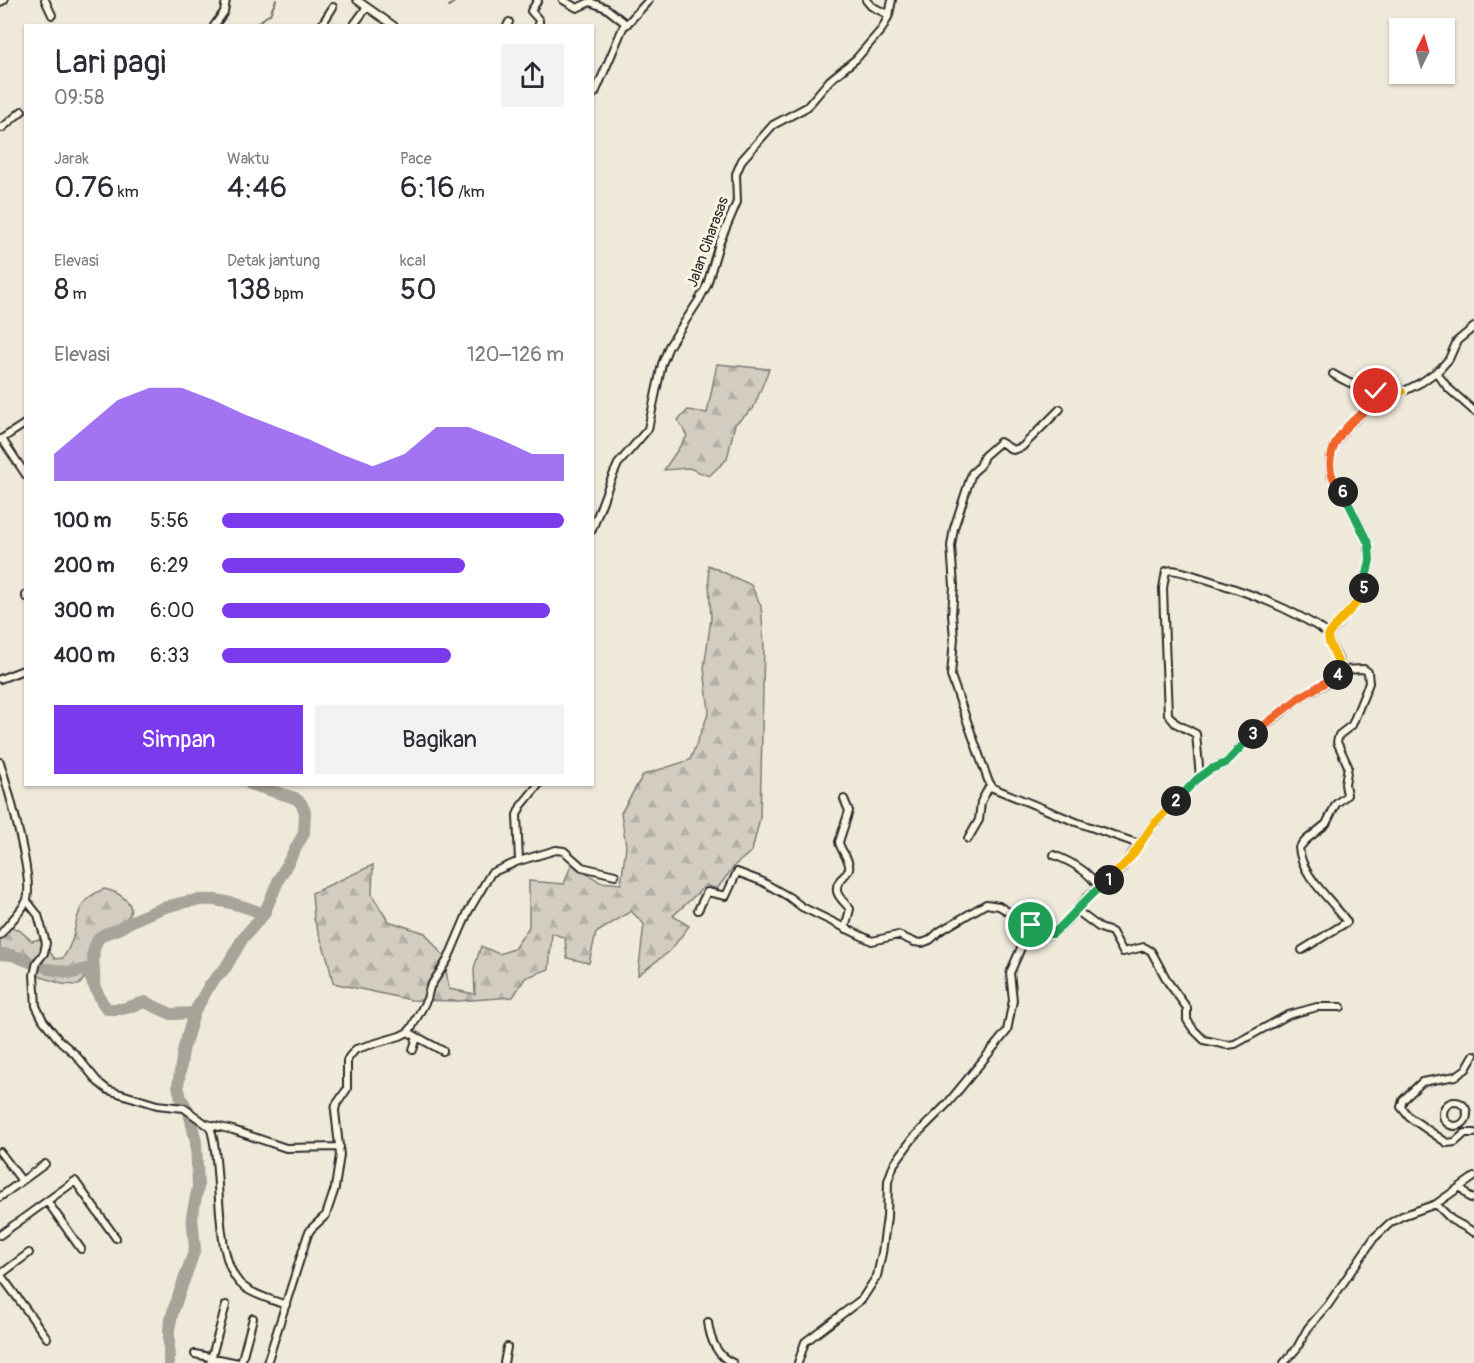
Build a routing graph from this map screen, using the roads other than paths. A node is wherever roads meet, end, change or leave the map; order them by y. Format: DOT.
graph roads {
  1 [pos="4,0"];
  2 [pos="45,0"];
  3 [pos="226,0"];
  4 [pos="357,0"];
  5 [pos="538,0"];
  6 [pos="563,0"];
  7 [pos="649,0"];
  8 [pos="866,0"];
  9 [pos="892,0"];
  10 [pos="0,2"];
  11 [pos="333,7"];
  12 [pos="367,7"];
  13 [pos="52,15"];
  14 [pos="889,15"];
  15 [pos="216,24"];
  16 [pos="322,24"];
  17 [pos="354,24"];
  18 [pos="391,24"];
  19 [pos="539,24"];
  20 [pos="626,26"];
  21 [pos="594,90"];
  22 [pos="22,111"];
  23 [pos="0,127"];
  24 [pos="1474,327"];
  25 [pos="1436,372"];
  26 [pos="1333,374"];
  27 [pos="1402,392"];
  28 [pos="1060,409"];
  29 [pos="1474,411"];
  30 [pos="24,424"];
  31 [pos="1,440"];
  32 [pos="24,473"];
  33 [pos="594,525"];
  34 [pos="1329,634"];
  35 [pos="24,670"];
  36 [pos="1342,670"];
  37 [pos="0,679"];
  38 [pos="0,762"];
  39 [pos="1200,777"];
  40 [pos="990,785"];
  41 [pos="537,786"];
  42 [pos="844,799"];
  43 [pos="968,838"];
  44 [pos="1139,844"];
  45 [pos="1054,855"];
  46 [pos="519,861"];
  47 [pos="615,875"];
  48 [pos="1098,888"];
  49 [pos="27,900"];
  50 [pos="698,910"];
  51 [pos="1076,910"];
  52 [pos="1031,925"];
  53 [pos="845,929"];
  54 [pos="0,934"];
  55 [pos="1302,950"];
  56 [pos="1341,1007"];
  57 [pos="408,1032"];
  58 [pos="417,1037"];
  59 [pos="413,1050"];
  60 [pos="443,1051"];
  61 [pos="1474,1055"];
  62 [pos="207,1124"];
  63 [pos="1462,1124"];
  64 [pos="1471,1133"];
  65 [pos="340,1147"];
  66 [pos="0,1152"];
  67 [pos="45,1164"];
  68 [pos="1474,1177"];
  69 [pos="22,1181"];
  70 [pos="1461,1187"];
  71 [pos="0,1197"];
  72 [pos="1474,1198"];
  73 [pos="47,1201"];
  74 [pos="1436,1204"];
  75 [pos="1474,1232"];
  76 [pos="0,1235"];
  77 [pos="116,1238"];
  78 [pos="81,1249"];
  79 [pos="29,1253"];
  80 [pos="0,1274"];
  81 [pos="226,1305"];
  82 [pos="286,1305"];
  83 [pos="253,1318"];
  84 [pos="708,1322"];
  85 [pos="47,1338"];
  86 [pos="507,1347"];
  87 [pos="195,1354"];
  88 [pos="211,1360"];
  89 [pos="239,1363"];
  90 [pos="267,1363"];
  91 [pos="504,1363"];
  92 [pos="733,1363"];
  93 [pos="798,1363"];
  94 [pos="1284,1363"];
  1 -- 10 [label="street"];
  2 -- 13 [label="street"];
  3 -- 15 [label="street"];
  4 -- 12 [label="street"];
  5 -- 19 [label="street"];
  6 -- 20 [label="street"];
  7 -- 20 [label="street"];
  8 -- 14 [label="street"];
  9 -- 14 [label="street, Jalan Ciharasas"];
  11 -- 16 [label="street"];
  12 -- 17 [label="street"];
  12 -- 18 [label="street"];
  14 -- 33 [label="street, Jalan Ciharasas"];
  20 -- 21 [label="street"];
  22 -- 23 [label="street"];
  24 -- 25 [label="street"];
  25 -- 27 [label="street"];
  25 -- 29 [label="street"];
  26 -- 27 [label="street"];
  27 -- 34 [label="street"];
  28 -- 40 [label="street"];
  30 -- 31 [label="street"];
  31 -- 32 [label="street"];
  34 -- 36 [label="street"];
  34 -- 39 [label="street"];
  35 -- 37 [label="street"];
  36 -- 39 [label="street"];
  36 -- 55 [label="street"];
  38 -- 49 [label="street"];
  39 -- 44 [label="street"];
  40 -- 43 [label="street"];
  40 -- 44 [label="street"];
  41 -- 46 [label="street"];
  42 -- 53 [label="street"];
  44 -- 48 [label="street"];
  45 -- 48 [label="street"];
  46 -- 47 [label="street"];
  46 -- 57 [label="street"];
  48 -- 51 [label="street"];
  49 -- 54 [label="street"];
  49 -- 62 [label="street"];
  50 -- 53 [label="street"];
  51 -- 52 [label="street"];
  51 -- 56 [label="street"];
  52 -- 53 [label="street"];
  52 -- 93 [label="street"];
  57 -- 58 [label="street"];
  57 -- 65 [label="street"];
  58 -- 59 [label="street"];
  58 -- 60 [label="street"];
  61 -- 64 [label="street"];
  62 -- 65 [label="street"];
  62 -- 82 [label="street"];
  63 -- 64 [label="street"];
  65 -- 82 [label="street"];
  66 -- 69 [label="street"];
  67 -- 69 [label="street"];
  68 -- 70 [label="street"];
  69 -- 71 [label="street"];
  70 -- 72 [label="street"];
  70 -- 74 [label="street"];
  73 -- 76 [label="street"];
  73 -- 77 [label="street"];
  73 -- 78 [label="street"];
  74 -- 75 [label="street"];
  74 -- 94 [label="street"];
  79 -- 80 [label="street"];
  80 -- 85 [label="street"];
  81 -- 88 [label="street"];
  82 -- 90 [label="street"];
  83 -- 89 [label="street"];
  84 -- 92 [label="street"];
  86 -- 91 [label="street"];
  87 -- 88 [label="street"];
  88 -- 89 [label="street"];
}
